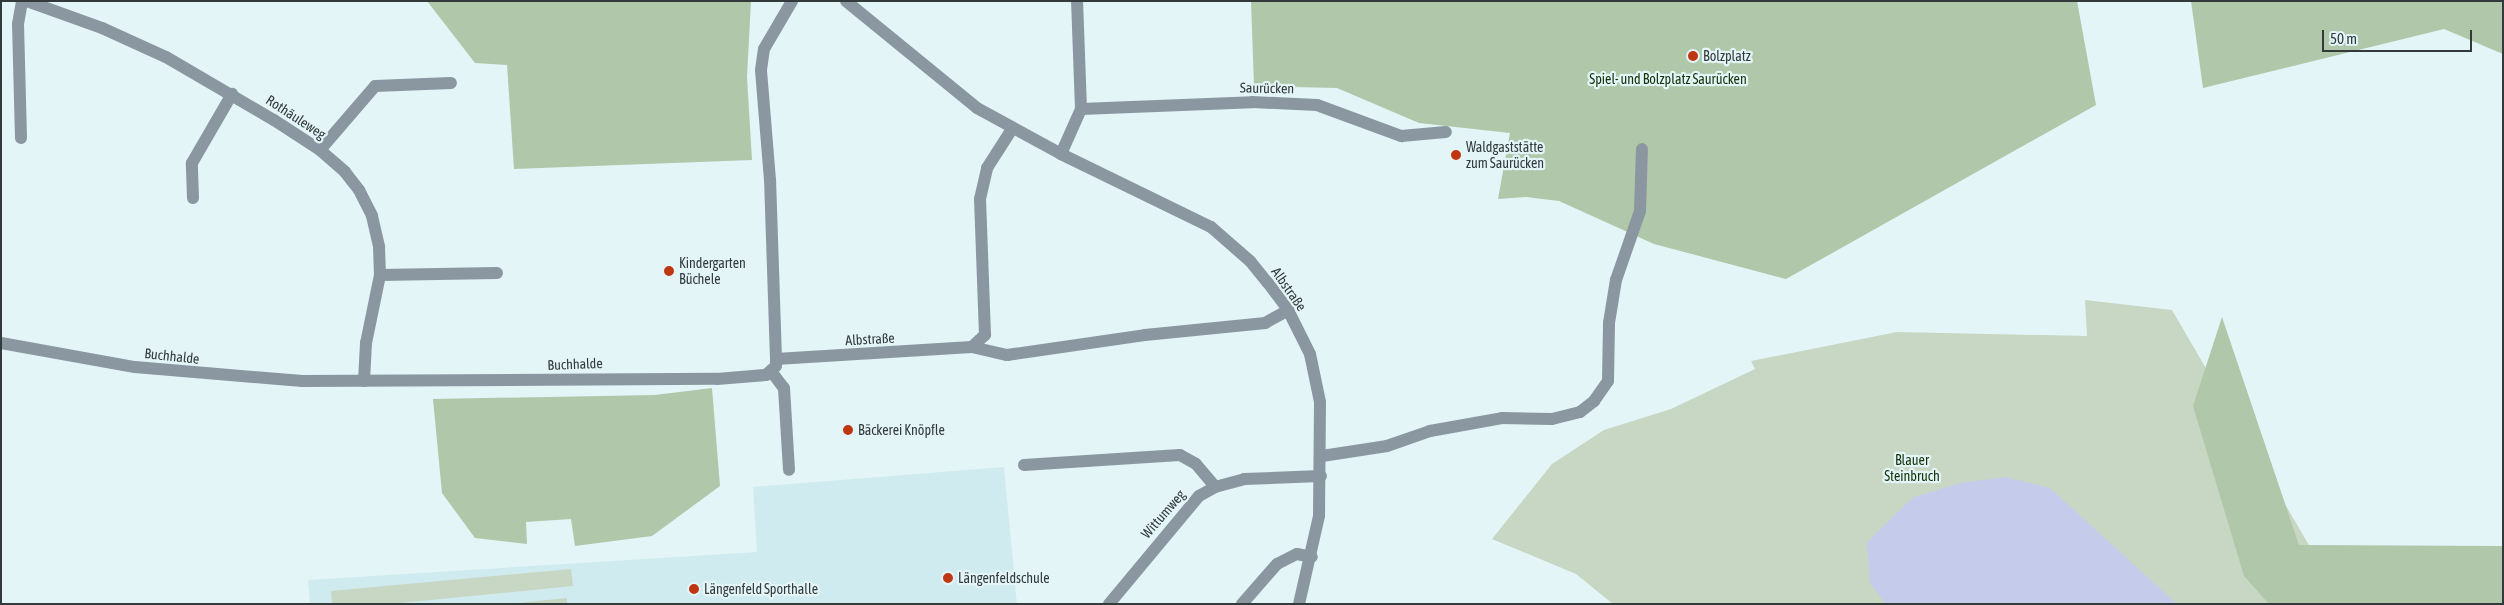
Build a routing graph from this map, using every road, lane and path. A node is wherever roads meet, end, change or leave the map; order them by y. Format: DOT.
graph roads {
  1 [pos="22,1"];
  2 [pos="27,1"];
  3 [pos="792,1"];
  4 [pos="846,1"];
  5 [pos="1076,1"];
  6 [pos="451,83"];
  7 [pos="232,94"];
  8 [pos="1082,109"];
  9 [pos="1012,129"];
  10 [pos="1446,132"];
  11 [pos="22,138"];
  12 [pos="1642,149"];
  13 [pos="320,150"];
  14 [pos="1061,154"];
  15 [pos="193,198"];
  16 [pos="497,273"];
  17 [pos="380,275"];
  18 [pos="1288,310"];
  19 [pos="1,343"];
  20 [pos="972,347"];
  21 [pos="774,365"];
  22 [pos="364,382"];
  23 [pos="1322,456"];
  24 [pos="1024,465"];
  25 [pos="789,470"];
  26 [pos="1321,476"];
  27 [pos="1215,487"];
  28 [pos="1312,557"];
  29 [pos="1109,604"];
  30 [pos="1242,604"];
  31 [pos="1299,604"];
  1 -- 11 [label="street"];
  2 -- 7 [label="street, Rothäuleweg"];
  3 -- 21 [label="street"];
  4 -- 9 [label="street, Albstraße"];
  5 -- 8 [label="street"];
  6 -- 13 [label="street"];
  7 -- 13 [label="street, Rothäuleweg"];
  7 -- 15 [label="street"];
  8 -- 10 [label="street, Saurücken"];
  8 -- 14 [label="street"];
  9 -- 14 [label="street, Albstraße"];
  9 -- 20 [label="street"];
  12 -- 23 [label="street"];
  13 -- 17 [label="street, Rothäuleweg"];
  14 -- 18 [label="street, Albstraße"];
  16 -- 17 [label="street"];
  17 -- 22 [label="street, Rothäuleweg"];
  18 -- 20 [label="street, Albstraße"];
  18 -- 23 [label="street, Albstraße"];
  19 -- 22 [label="street, Buchhalde"];
  20 -- 21 [label="street, Albstraße"];
  21 -- 22 [label="street, Buchhalde"];
  21 -- 25 [label="street"];
  23 -- 26 [label="street, Albstraße"];
  24 -- 27 [label="street"];
  26 -- 27 [label="street, Wittumweg"];
  26 -- 28 [label="street, Albstraße"];
  27 -- 29 [label="street, Wittumweg"];
  28 -- 30 [label="street"];
  28 -- 31 [label="street, Albstraße"];
}
